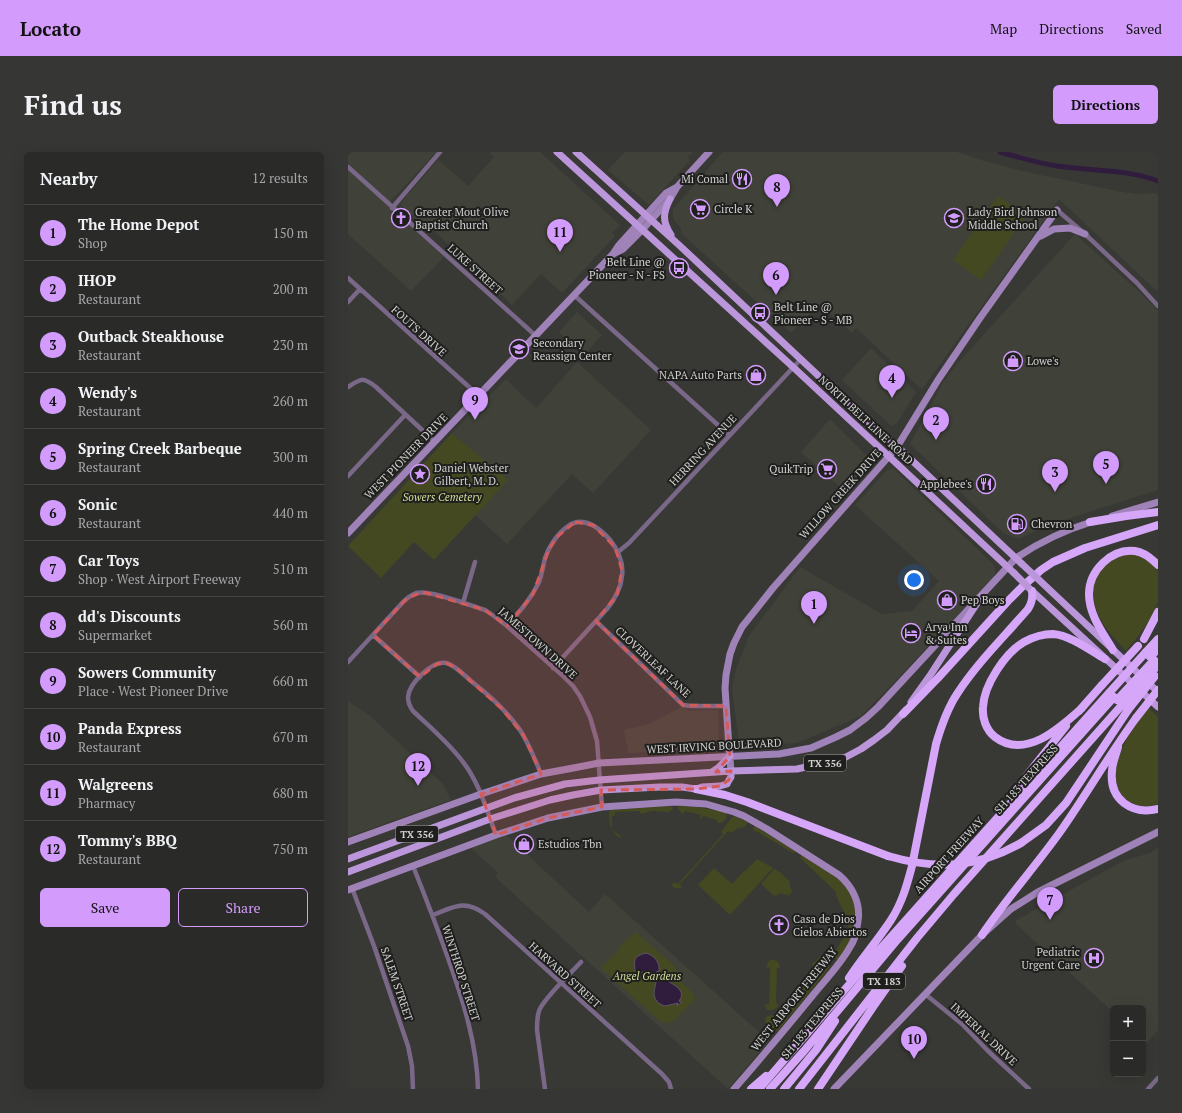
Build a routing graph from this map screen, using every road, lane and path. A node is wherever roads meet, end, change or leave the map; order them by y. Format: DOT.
graph roads {
  1 [pos="440,152"];
  2 [pos="559,152"];
  3 [pos="576,152"];
  4 [pos="709,152"];
  5 [pos="348,167"];
  6 [pos="678,188"];
  7 [pos="670,199"];
  8 [pos="392,208"];
  9 [pos="1058,210"];
  10 [pos="648,218"];
  11 [pos="640,227"];
  12 [pos="1085,234"];
  13 [pos="675,241"];
  14 [pos="1034,241"];
  15 [pos="348,278"];
  16 [pos="360,289"];
  17 [pos="574,296"];
  18 [pos="348,302"];
  19 [pos="1158,306"];
  20 [pos="536,336"];
  21 [pos="801,359"];
  22 [pos="793,367"];
  23 [pos="348,387"];
  24 [pos="478,396"];
  25 [pos="405,415"];
  26 [pos="729,435"];
  27 [pos="435,442"];
  28 [pos="897,446"];
  29 [pos="889,456"];
  30 [pos="348,476"];
  31 [pos="1158,502"];
  32 [pos="1158,512"];
  33 [pos="1090,522"];
  34 [pos="1158,525"];
  35 [pos="348,533"];
  36 [pos="618,552"];
  37 [pos="1016,558"];
  38 [pos="475,562"];
  39 [pos="1158,565"];
  40 [pos="1008,568"];
  41 [pos="1030,589"];
  42 [pos="981,597"];
  43 [pos="463,603"];
  44 [pos="1158,612"];
  45 [pos="596,621"];
  46 [pos="1158,624"];
  47 [pos="507,626"];
  48 [pos="373,635"];
  49 [pos="1144,639"];
  50 [pos="1158,639"];
  51 [pos="1158,648"];
  52 [pos="1113,650"];
  53 [pos="1153,658"];
  54 [pos="1105,659"];
  55 [pos="348,662"];
  56 [pos="553,668"];
  57 [pos="1158,672"];
  58 [pos="420,677"];
  59 [pos="1158,691"];
  60 [pos="1118,701"];
  61 [pos="726,706"];
  62 [pos="1158,706"];
  63 [pos="1082,708"];
  64 [pos="903,714"];
  65 [pos="1125,733"];
  66 [pos="730,756"];
  67 [pos="599,763"];
  68 [pos="732,771"];
  69 [pos="712,772"];
  70 [pos="541,774"];
  71 [pos="599,780"];
  72 [pos="696,789"];
  73 [pos="601,790"];
  74 [pos="481,794"];
  75 [pos="602,807"];
  76 [pos="486,809"];
  77 [pos="1158,809"];
  78 [pos="1000,815"];
  79 [pos="490,819"];
  80 [pos="1158,832"];
  81 [pos="496,835"];
  82 [pos="348,842"];
  83 [pos="348,859"];
  84 [pos="413,866"];
  85 [pos="348,872"];
  86 [pos="350,889"];
  87 [pos="432,915"];
  88 [pos="982,935"];
  89 [pos="917,938"];
  90 [pos="581,962"];
  91 [pos="561,983"];
  92 [pos="925,994"];
  93 [pos="836,999"];
  94 [pos="835,1021"];
  95 [pos="781,1064"];
  96 [pos="1158,1078"];
  97 [pos="413,1089"];
  98 [pos="478,1089"];
  99 [pos="545,1089"];
  100 [pos="671,1089"];
  101 [pos="734,1089"];
  102 [pos="751,1089"];
  103 [pos="759,1089"];
  104 [pos="770,1089"];
  105 [pos="776,1089"];
  106 [pos="784,1089"];
  107 [pos="800,1089"];
  108 [pos="818,1089"];
  109 [pos="834,1089"];
  110 [pos="1029,1089"];
  111 [pos="1148,1089"];
  1 -- 8 [label="street"];
  2 -- 11 [label="main road, NORTH BELT LINE ROAD"];
  3 -- 10 [label="main road, NORTH BELT LINE ROAD"];
  4 -- 6 [label="street, WEST PIONEER DRIVE"];
  5 -- 8 [label="street, LUKE STREET"];
  6 -- 7 [label="street, WEST PIONEER DRIVE"];
  6 -- 10 [label="street, WEST PIONEER DRIVE"];
  7 -- 10 [label="street, WEST PIONEER DRIVE"];
  7 -- 13 [label="main road"];
  8 -- 20 [label="street, LUKE STREET"];
  9 -- 12 [label="street"];
  9 -- 14 [label="street, WILLOW CREEK DRIVE"];
  10 -- 11 [label="street, WEST PIONEER DRIVE"];
  10 -- 13 [label="main road, NORTH BELT LINE ROAD"];
  11 -- 17 [label="street, WEST PIONEER DRIVE"];
  11 -- 22 [label="main road, NORTH BELT LINE ROAD"];
  12 -- 14 [label="street"];
  12 -- 19 [label="street"];
  13 -- 21 [label="main road, NORTH BELT LINE ROAD"];
  14 -- 28 [label="street, WILLOW CREEK DRIVE"];
  15 -- 16 [label="street, FOUTS DRIVE"];
  16 -- 18 [label="street"];
  16 -- 24 [label="street, FOUTS DRIVE"];
  17 -- 20 [label="street, WEST PIONEER DRIVE"];
  17 -- 26 [label="street"];
  20 -- 24 [label="street, WEST PIONEER DRIVE"];
  21 -- 22 [label="street, HERRING AVENUE"];
  21 -- 28 [label="main road, NORTH BELT LINE ROAD"];
  22 -- 26 [label="street, HERRING AVENUE"];
  22 -- 29 [label="main road, NORTH BELT LINE ROAD"];
  23 -- 25 [label="street"];
  24 -- 27 [label="street, WEST PIONEER DRIVE"];
  25 -- 27 [label="street"];
  25 -- 30 [label="street"];
  26 -- 36 [label="street, HERRING AVENUE"];
  27 -- 35 [label="street, WEST PIONEER DRIVE"];
  28 -- 29 [label="street, WILLOW CREEK DRIVE"];
  28 -- 37 [label="main road, NORTH BELT LINE ROAD"];
  29 -- 40 [label="main road, NORTH BELT LINE ROAD"];
  29 -- 61 [label="street, WILLOW CREEK DRIVE"];
  31 -- 33 [label="street"];
  32 -- 33 [label="highway"];
  33 -- 37 [label="street"];
  34 -- 64 [label="highway"];
  36 -- 45 [label="street"];
  36 -- 47 [label="street"];
  37 -- 40 [label="street, WEST IRVING BOULEVARD"];
  37 -- 52 [label="main road, NORTH BELT LINE ROAD, bridge"];
  38 -- 43 [label="street"];
  39 -- 52 [label="highway"];
  40 -- 41 [label="main road, NORTH BELT LINE ROAD, bridge"];
  40 -- 42 [label="street, WEST IRVING BOULEVARD"];
  41 -- 54 [label="main road, NORTH BELT LINE ROAD"];
  41 -- 93 [label="highway"];
  42 -- 64 [label="main road"];
  42 -- 66 [label="street, WEST IRVING BOULEVARD"];
  43 -- 47 [label="street, JAMESTOWN DRIVE"];
  43 -- 48 [label="street, JAMESTOWN DRIVE"];
  44 -- 49 [label="highway"];
  45 -- 56 [label="street"];
  45 -- 61 [label="street, CLOVERLEAF LANE"];
  46 -- 49 [label="highway"];
  47 -- 56 [label="street, JAMESTOWN DRIVE"];
  48 -- 55 [label="street"];
  48 -- 58 [label="street"];
  49 -- 63 [label="highway, bridge"];
  50 -- 53 [label="highway, AIRPORT FREEWAY / TX 183"];
  51 -- 53 [label="highway"];
  52 -- 59 [label="main road, NORTH BELT LINE ROAD"];
  53 -- 60 [label="highway, AIRPORT FREEWAY / TX 183, bridge"];
  53 -- 60 [label="highway, AIRPORT FREEWAY / TX 183, bridge"];
  54 -- 62 [label="main road, NORTH BELT LINE ROAD"];
  54 -- 63 [label="highway"];
  56 -- 67 [label="street, JAMESTOWN DRIVE"];
  57 -- 60 [label="highway, bridge"];
  58 -- 70 [label="street"];
  58 -- 74 [label="street"];
  59 -- 65 [label="highway, bridge"];
  60 -- 72 [label="highway, bridge"];
  60 -- 78 [label="highway, AIRPORT FREEWAY / TX 183"];
  60 -- 89 [label="highway, AIRPORT FREEWAY / TX 183"];
  60 -- 94 [label="highway, SH 183 TEXPRESS"];
  60 -- 104 [label="highway, SH 183 TEXPRESS"];
  61 -- 66 [label="street, WILLOW CREEK DRIVE"];
  63 -- 78 [label="highway"];
  64 -- 68 [label="main road, TX 356"];
  65 -- 77 [label="highway"];
  65 -- 88 [label="highway"];
  66 -- 67 [label="street, WEST IRVING BOULEVARD"];
  66 -- 68 [label="street, WILLOW CREEK DRIVE"];
  66 -- 69 [label="main road"];
  67 -- 70 [label="street, WEST IRVING BOULEVARD"];
  67 -- 71 [label="street, JAMESTOWN DRIVE"];
  68 -- 69 [label="main road, TX 356"];
  68 -- 72 [label="main road"];
  69 -- 71 [label="main road, TX 356"];
  70 -- 74 [label="street, WEST IRVING BOULEVARD"];
  71 -- 73 [label="street, JAMESTOWN DRIVE"];
  71 -- 76 [label="main road, TX 356"];
  72 -- 73 [label="main road, TX 356"];
  73 -- 75 [label="street, JAMESTOWN DRIVE"];
  73 -- 79 [label="main road, TX 356"];
  74 -- 76 [label="street"];
  74 -- 82 [label="street, WEST IRVING BOULEVARD"];
  75 -- 81 [label="street"];
  75 -- 101 [label="street, WEST AIRPORT FREEWAY"];
  76 -- 79 [label="street"];
  76 -- 83 [label="main road, TX 356"];
  78 -- 93 [label="highway, AIRPORT FREEWAY / TX 183"];
  79 -- 81 [label="street"];
  79 -- 85 [label="main road, TX 356"];
  80 -- 88 [label="street"];
  81 -- 84 [label="street"];
  84 -- 86 [label="street"];
  84 -- 87 [label="street, WINTHROP STREET"];
  86 -- 97 [label="street, SALEM STREET"];
  87 -- 91 [label="street, HARVARD STREET"];
  87 -- 98 [label="street, WINTHROP STREET"];
  88 -- 92 [label="street"];
  89 -- 107 [label="highway, AIRPORT FREEWAY / TX 183"];
  89 -- 108 [label="highway"];
  90 -- 91 [label="street"];
  91 -- 99 [label="street"];
  91 -- 100 [label="street, HARVARD STREET"];
  92 -- 109 [label="street"];
  92 -- 110 [label="street, IMPERIAL DRIVE"];
  93 -- 95 [label="highway, AIRPORT FREEWAY / TX 183"];
  94 -- 105 [label="highway, SH 183 TEXPRESS"];
  94 -- 106 [label="highway"];
  95 -- 102 [label="highway"];
  95 -- 103 [label="highway, AIRPORT FREEWAY / TX 183"];
  96 -- 111 [label="street"];
}
